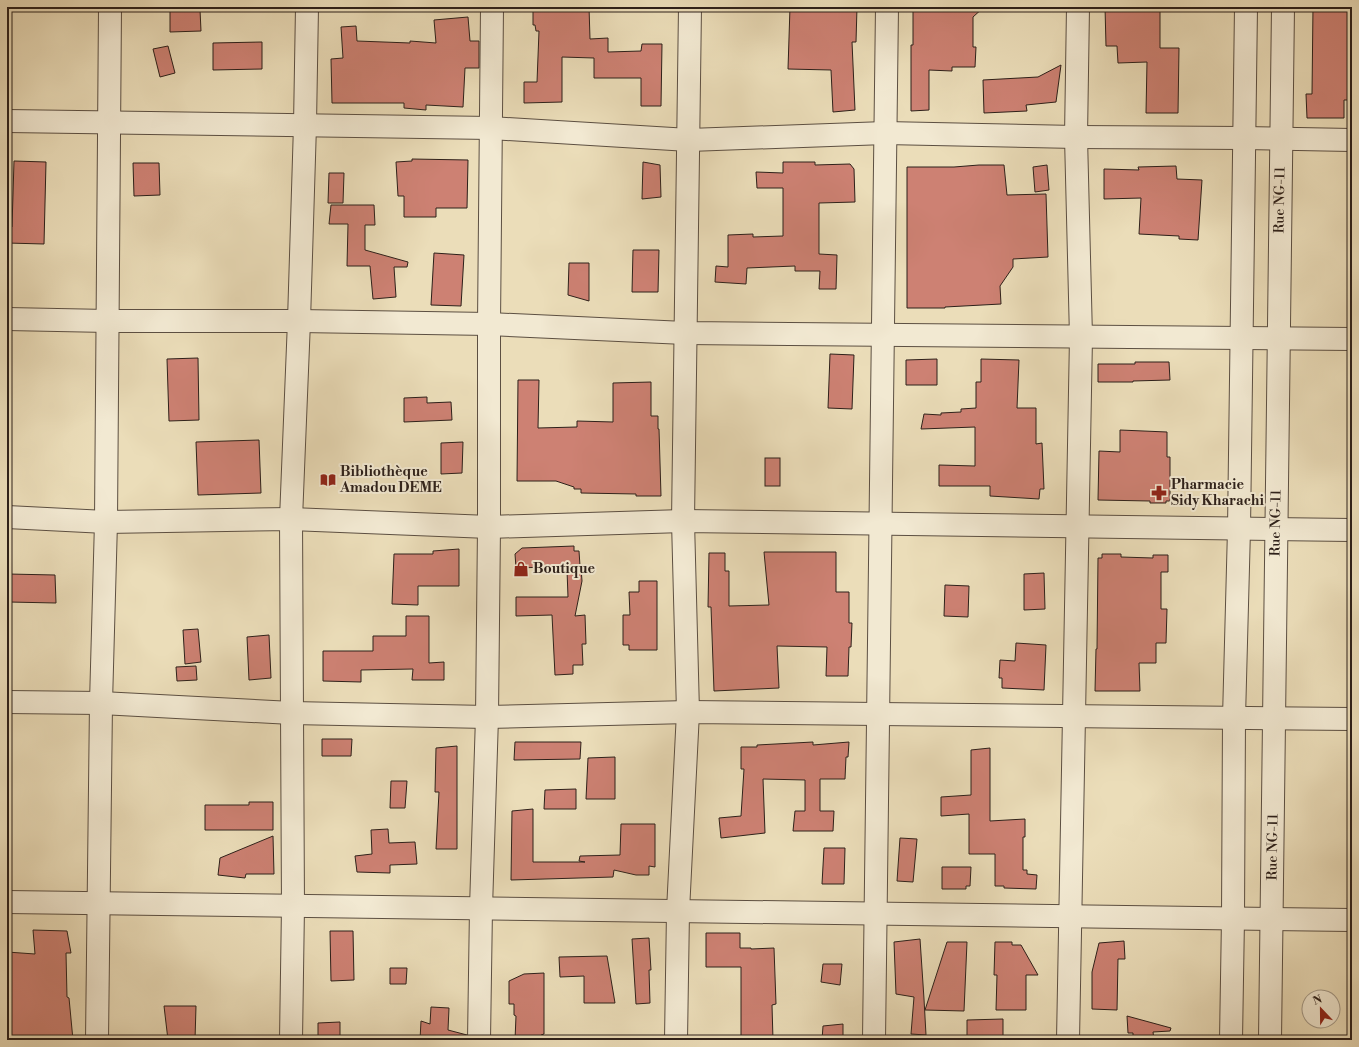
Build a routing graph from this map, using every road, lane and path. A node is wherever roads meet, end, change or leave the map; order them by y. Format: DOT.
graph roads {
  1 [pos="110,7"];
  2 [pos="307,7"];
  3 [pos="492,7"];
  4 [pos="690,7"];
  5 [pos="887,7"];
  6 [pos="1078,7"];
  7 [pos="1246,7"];
  8 [pos="1283,7"];
  9 [pos="7,121"];
  10 [pos="108,122"];
  11 [pos="305,125"];
  12 [pos="491,128"];
  13 [pos="885,133"];
  14 [pos="1076,137"];
  15 [pos="1244,138"];
  16 [pos="1281,138"];
  17 [pos="689,140"];
  18 [pos="1352,140"];
  19 [pos="7,319"];
  20 [pos="108,321"];
  21 [pos="299,321"];
  22 [pos="489,324"];
  23 [pos="685,333"];
  24 [pos="883,335"];
  25 [pos="1081,337"];
  26 [pos="1241,338"];
  27 [pos="1279,338"];
  28 [pos="1352,339"];
  29 [pos="7,517"];
  30 [pos="291,519"];
  31 [pos="683,521"];
  32 [pos="106,522"];
  33 [pos="881,524"];
  34 [pos="1077,526"];
  35 [pos="489,527"];
  36 [pos="1239,529"];
  37 [pos="1276,529"];
  38 [pos="1352,530"];
  39 [pos="7,702"];
  40 [pos="101,703"];
  41 [pos="688,712"];
  42 [pos="292,713"];
  43 [pos="878,713"];
  44 [pos="1074,716"];
  45 [pos="486,718"];
  46 [pos="1234,718"];
  47 [pos="1274,718"];
  48 [pos="1352,719"];
  49 [pos="7,902"];
  50 [pos="98,903"];
  51 [pos="293,906"];
  52 [pos="481,908"];
  53 [pos="678,911"];
  54 [pos="876,913"];
  55 [pos="1070,916"];
  56 [pos="1233,918"];
  57 [pos="1272,919"];
  58 [pos="1352,920"];
  59 [pos="97,1040"];
  60 [pos="291,1040"];
  61 [pos="479,1040"];
  62 [pos="676,1040"];
  63 [pos="874,1040"];
  64 [pos="1068,1040"];
  65 [pos="1231,1040"];
  66 [pos="1270,1040"];
  1 -- 10 [label="street"];
  2 -- 11 [label="street"];
  3 -- 12 [label="street"];
  4 -- 17 [label="street"];
  5 -- 13 [label="street"];
  6 -- 14 [label="street"];
  7 -- 15 [label="street"];
  8 -- 16 [label="street, Rue NG-11"];
  9 -- 10 [label="street"];
  10 -- 11 [label="street"];
  10 -- 20 [label="street"];
  11 -- 12 [label="street"];
  11 -- 21 [label="street"];
  12 -- 17 [label="street"];
  12 -- 22 [label="street"];
  13 -- 14 [label="street"];
  13 -- 17 [label="street"];
  13 -- 24 [label="street"];
  14 -- 15 [label="street"];
  14 -- 25 [label="street"];
  15 -- 16 [label="street"];
  15 -- 26 [label="street"];
  16 -- 18 [label="street"];
  16 -- 27 [label="street, Rue NG-11"];
  17 -- 23 [label="street"];
  19 -- 20 [label="street"];
  20 -- 21 [label="street"];
  20 -- 32 [label="street"];
  21 -- 22 [label="street"];
  21 -- 30 [label="street"];
  22 -- 23 [label="street"];
  22 -- 35 [label="street"];
  23 -- 24 [label="street"];
  23 -- 31 [label="street"];
  24 -- 25 [label="street"];
  24 -- 33 [label="street"];
  25 -- 26 [label="street"];
  25 -- 34 [label="street"];
  26 -- 27 [label="street"];
  26 -- 36 [label="street"];
  27 -- 28 [label="street"];
  27 -- 37 [label="street, Rue NG-11"];
  29 -- 32 [label="street"];
  30 -- 32 [label="street"];
  30 -- 35 [label="street"];
  30 -- 42 [label="street"];
  31 -- 33 [label="street"];
  31 -- 35 [label="street"];
  31 -- 41 [label="street"];
  32 -- 40 [label="street"];
  33 -- 34 [label="street"];
  33 -- 43 [label="street"];
  34 -- 36 [label="street"];
  34 -- 44 [label="street"];
  35 -- 45 [label="street"];
  36 -- 37 [label="street"];
  36 -- 46 [label="street"];
  37 -- 38 [label="street"];
  37 -- 47 [label="street, Rue NG-11"];
  39 -- 40 [label="street"];
  40 -- 42 [label="street"];
  40 -- 50 [label="street"];
  41 -- 43 [label="street"];
  41 -- 45 [label="street"];
  41 -- 53 [label="street"];
  42 -- 45 [label="street"];
  42 -- 51 [label="street"];
  43 -- 44 [label="street"];
  43 -- 54 [label="street"];
  44 -- 46 [label="street"];
  44 -- 55 [label="street"];
  45 -- 52 [label="street"];
  46 -- 47 [label="street"];
  46 -- 56 [label="street"];
  47 -- 48 [label="street"];
  47 -- 57 [label="street, Rue NG-11"];
  49 -- 50 [label="street"];
  50 -- 51 [label="street"];
  50 -- 59 [label="street"];
  51 -- 52 [label="street"];
  51 -- 60 [label="street"];
  52 -- 53 [label="street"];
  52 -- 61 [label="street"];
  53 -- 54 [label="street"];
  53 -- 62 [label="street"];
  54 -- 55 [label="street"];
  54 -- 63 [label="street"];
  55 -- 56 [label="street"];
  55 -- 64 [label="street"];
  56 -- 57 [label="street"];
  56 -- 65 [label="street"];
  57 -- 58 [label="street"];
  57 -- 66 [label="street, Rue NG-11"];
}
